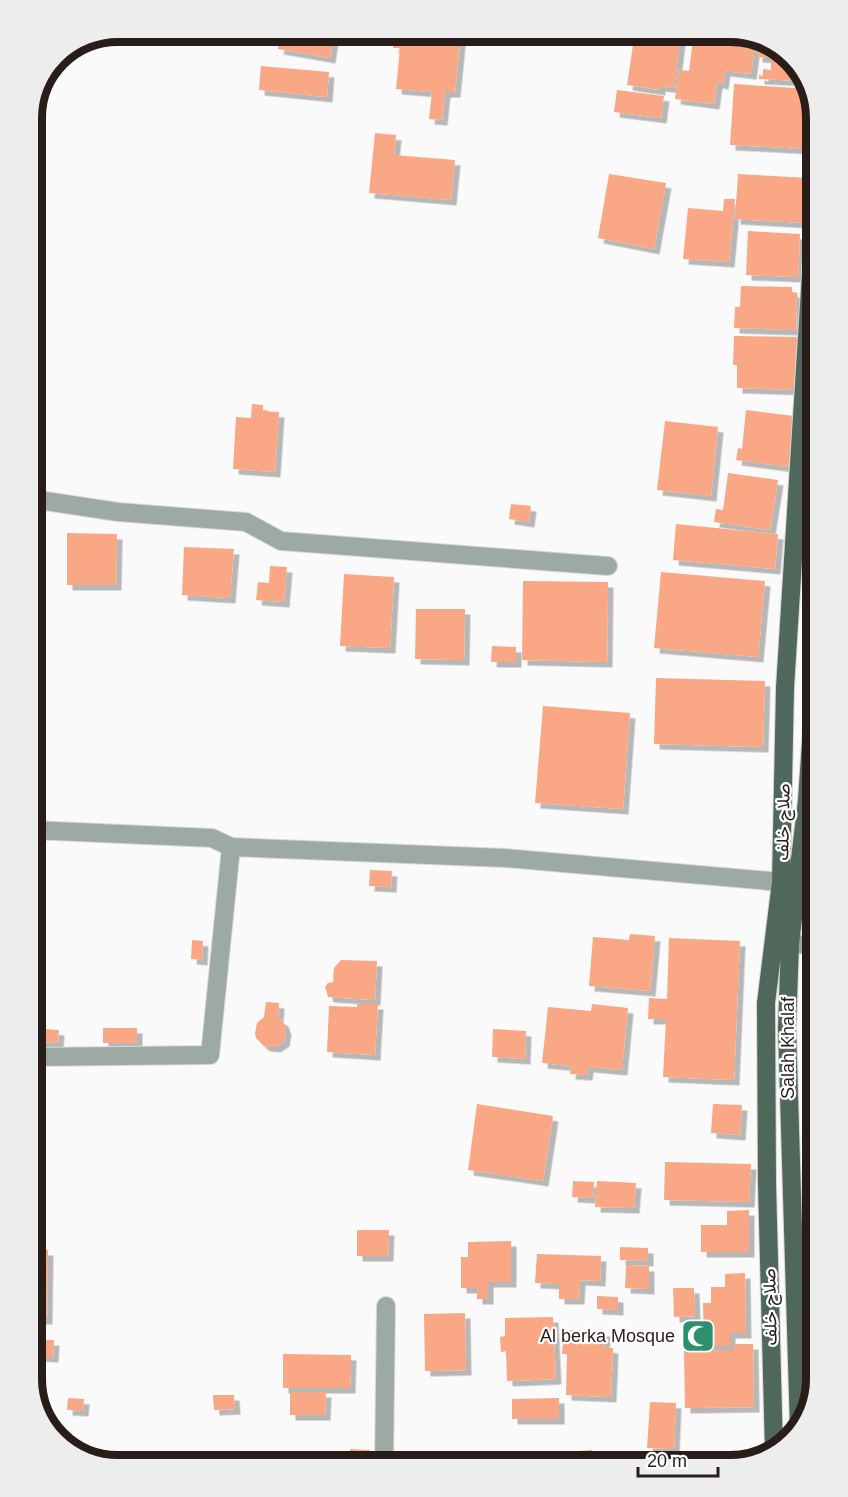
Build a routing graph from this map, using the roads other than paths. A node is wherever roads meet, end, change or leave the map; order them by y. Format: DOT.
graph roads {
  1 [pos="806,353"];
  2 [pos="42,501"];
  3 [pos="608,566"];
  4 [pos="42,830"];
  5 [pos="806,839"];
  6 [pos="231,847"];
  7 [pos="781,882"];
  8 [pos="790,944"];
  9 [pos="806,945"];
  10 [pos="42,1057"];
  11 [pos="386,1306"];
  12 [pos="798,1411"];
  13 [pos="774,1441"];
  14 [pos="384,1455"];
  1 -- 7 [label="main road, صلاح خلف"];
  2 -- 3 [label="street"];
  4 -- 6 [label="street"];
  5 -- 8 [label="main road, Salah Khalaf"];
  6 -- 7 [label="street"];
  6 -- 10 [label="street"];
  7 -- 13 [label="main road, صلاح خلف"];
  8 -- 9 [label="street"];
  8 -- 12 [label="main road, Salah Khalaf"];
  11 -- 14 [label="street"];
}
